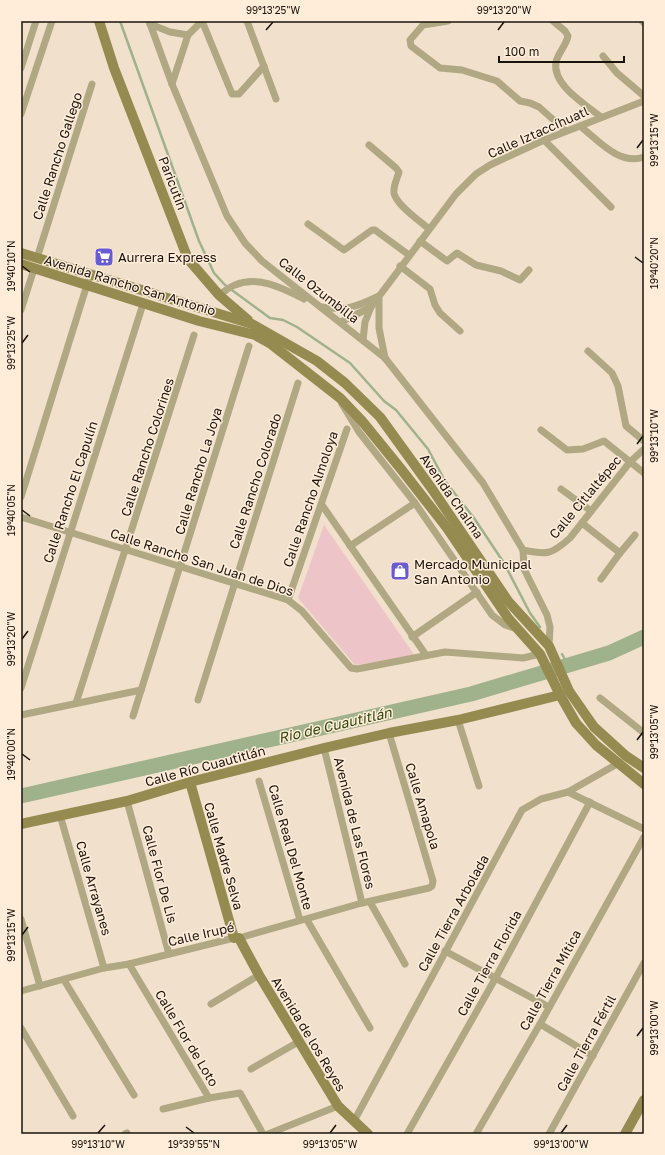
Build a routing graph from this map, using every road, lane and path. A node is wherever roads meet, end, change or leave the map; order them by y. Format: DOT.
graph roads {
  1 [pos="36,21"];
  2 [pos="52,21"];
  3 [pos="99,21"];
  4 [pos="202,21"];
  5 [pos="247,21"];
  6 [pos="448,21"];
  7 [pos="552,21"];
  8 [pos="149,23"];
  9 [pos="188,36"];
  10 [pos="603,56"];
  11 [pos="264,66"];
  12 [pos="21,68"];
  13 [pos="92,84"];
  14 [pos="172,84"];
  15 [pos="644,96"];
  16 [pos="276,99"];
  17 [pos="644,100"];
  18 [pos="21,114"];
  19 [pos="601,117"];
  20 [pos="580,126"];
  21 [pos="566,131"];
  22 [pos="544,140"];
  23 [pos="369,145"];
  24 [pos="644,157"];
  25 [pos="611,207"];
  26 [pos="308,224"];
  27 [pos="429,229"];
  28 [pos="420,241"];
  29 [pos="21,253"];
  30 [pos="409,255"];
  31 [pos="37,258"];
  32 [pos="21,264"];
  33 [pos="400,266"];
  34 [pos="34,269"];
  35 [pos="529,270"];
  36 [pos="89,280"];
  37 [pos="223,292"];
  38 [pos="379,296"];
  39 [pos="143,304"];
  40 [pos="317,306"];
  41 [pos="370,307"];
  42 [pos="21,310"];
  43 [pos="341,322"];
  44 [pos="252,324"];
  45 [pos="460,331"];
  46 [pos="194,335"];
  47 [pos="255,335"];
  48 [pos="363,340"];
  49 [pos="249,346"];
  50 [pos="588,351"];
  51 [pos="385,358"];
  52 [pos="298,383"];
  53 [pos="340,398"];
  54 [pos="347,429"];
  55 [pos="541,430"];
  56 [pos="644,441"];
  57 [pos="644,448"];
  58 [pos="630,462"];
  59 [pos="644,473"];
  60 [pos="561,489"];
  61 [pos="21,497"];
  62 [pos="415,503"];
  63 [pos="322,505"];
  64 [pos="591,511"];
  65 [pos="21,517"];
  66 [pos="582,523"];
  67 [pos="70,533"];
  68 [pos="635,535"];
  69 [pos="350,546"];
  70 [pos="126,550"];
  71 [pos="523,550"];
  72 [pos="620,553"];
  73 [pos="180,566"];
  74 [pos="601,579"];
  75 [pos="234,584"];
  76 [pos="477,592"];
  77 [pos="288,600"];
  78 [pos="519,629"];
  79 [pos="412,637"];
  80 [pos="549,643"];
  81 [pos="540,654"];
  82 [pos="426,655"];
  83 [pos="550,663"];
  84 [pos="555,673"];
  85 [pos="21,688"];
  86 [pos="141,690"];
  87 [pos="560,695"];
  88 [pos="600,698"];
  89 [pos="198,700"];
  90 [pos="76,703"];
  91 [pos="21,715"];
  92 [pos="133,716"];
  93 [pos="458,720"];
  94 [pos="388,733"];
  95 [pos="644,733"];
  96 [pos="324,748"];
  97 [pos="618,764"];
  98 [pos="644,768"];
  99 [pos="259,781"];
  100 [pos="190,782"];
  101 [pos="644,784"];
  102 [pos="479,786"];
  103 [pos="568,792"];
  104 [pos="127,801"];
  105 [pos="590,802"];
  106 [pos="60,815"];
  107 [pos="21,824"];
  108 [pos="644,829"];
  109 [pos="644,837"];
  110 [pos="432,886"];
  111 [pos="370,902"];
  112 [pos="362,903"];
  113 [pos="21,919"];
  114 [pos="304,920"];
  115 [pos="236,938"];
  116 [pos="445,951"];
  117 [pos="169,954"];
  118 [pos="644,963"];
  119 [pos="129,964"];
  120 [pos="405,964"];
  121 [pos="104,968"];
  122 [pos="259,975"];
  123 [pos="495,979"];
  124 [pos="64,980"];
  125 [pos="40,986"];
  126 [pos="21,991"];
  127 [pos="211,1004"];
  128 [pos="549,1007"];
  129 [pos="540,1024"];
  130 [pos="21,1028"];
  131 [pos="370,1028"];
  132 [pos="300,1042"];
  133 [pos="593,1056"];
  134 [pos="251,1069"];
  135 [pos="134,1095"];
  136 [pos="209,1098"];
  137 [pos="644,1100"];
  138 [pos="338,1106"];
  139 [pos="163,1109"];
  140 [pos="73,1116"];
  141 [pos="354,1121"];
  142 [pos="270,1133"];
  143 [pos="263,1134"];
  144 [pos="368,1134"];
  145 [pos="407,1134"];
  146 [pos="476,1134"];
  147 [pos="549,1134"];
  148 [pos="625,1134"];
  1 -- 12 [label="street"];
  2 -- 18 [label="street"];
  3 -- 37 [label="main road, Paricutin"];
  4 -- 9 [label="street"];
  4 -- 11 [label="street"];
  5 -- 11 [label="street"];
  6 -- 21 [label="street"];
  7 -- 19 [label="street"];
  8 -- 9 [label="street"];
  8 -- 14 [label="street, Calle Ozumbilla"];
  9 -- 14 [label="street"];
  10 -- 15 [label="street"];
  11 -- 16 [label="street"];
  13 -- 31 [label="street, Calle Rancho Gallego"];
  14 -- 40 [label="street, Calle Ozumbilla"];
  17 -- 19 [label="street, Calle Iztaccíhuatl"];
  19 -- 20 [label="street, Calle Iztaccíhuatl"];
  20 -- 21 [label="street, Calle Iztaccíhuatl"];
  20 -- 24 [label="street"];
  21 -- 22 [label="street, Calle Iztaccíhuatl"];
  22 -- 25 [label="street"];
  22 -- 27 [label="street, Calle Iztaccíhuatl"];
  23 -- 27 [label="street"];
  26 -- 30 [label="street"];
  27 -- 28 [label="street, Calle Iztaccíhuatl"];
  28 -- 30 [label="street, Calle Iztaccíhuatl"];
  28 -- 35 [label="street"];
  29 -- 31 [label="main road, Avenida Rancho San Antonio"];
  30 -- 33 [label="street, Calle Iztaccíhuatl"];
  31 -- 36 [label="main road, Avenida Rancho San Antonio"];
  32 -- 34 [label="main road, Avenida Rancho San Antonio"];
  33 -- 38 [label="street, Calle Iztaccíhuatl"];
  33 -- 45 [label="street"];
  34 -- 36 [label="main road, Avenida Rancho San Antonio"];
  34 -- 42 [label="street"];
  36 -- 39 [label="main road, Avenida Rancho San Antonio"];
  36 -- 44 [label="main road, Avenida Rancho San Antonio"];
  36 -- 61 [label="street"];
  37 -- 40 [label="street"];
  37 -- 44 [label="main road, Paricutin"];
  38 -- 40 [label="street"];
  38 -- 41 [label="street, Calle Iztaccíhuatl"];
  38 -- 51 [label="street"];
  39 -- 47 [label="main road, Avenida Rancho San Antonio"];
  39 -- 67 [label="street, Calle Rancho El Capulín"];
  40 -- 43 [label="street, Calle Ozumbilla"];
  41 -- 43 [label="street, Calle Iztaccíhuatl"];
  41 -- 48 [label="street, Calle Iztaccíhuatl"];
  43 -- 48 [label="street, Calle Ozumbilla"];
  44 -- 47 [label="main road"];
  44 -- 80 [label="main road, Avenida Chalma"];
  46 -- 70 [label="street, Calle Rancho Colorines"];
  47 -- 53 [label="main road, Avenida Chalma"];
  48 -- 51 [label="street, Calle Ozumbilla"];
  49 -- 73 [label="street, Calle Rancho La Joya"];
  50 -- 56 [label="street"];
  51 -- 71 [label="street, Calle Ozumbilla"];
  52 -- 75 [label="street, Calle Rancho Colorado"];
  53 -- 62 [label="street"];
  53 -- 78 [label="main road, Avenida Chalma"];
  54 -- 63 [label="street, Calle Rancho Almoloya"];
  55 -- 58 [label="street"];
  57 -- 58 [label="street, Calle Citlaltépec"];
  58 -- 59 [label="street"];
  58 -- 64 [label="street, Calle Citlaltépec"];
  60 -- 64 [label="street"];
  62 -- 69 [label="street"];
  62 -- 76 [label="street"];
  63 -- 69 [label="street"];
  63 -- 77 [label="street, Calle Rancho Almoloya"];
  64 -- 66 [label="street, Calle Citlaltépec"];
  65 -- 67 [label="street, Calle Rancho San Juan de Dios"];
  66 -- 71 [label="street, Calle Citlaltépec"];
  66 -- 72 [label="street"];
  67 -- 70 [label="street, Calle Rancho San Juan de Dios"];
  67 -- 85 [label="street, Calle Rancho El Capulín"];
  68 -- 72 [label="street"];
  69 -- 79 [label="street"];
  70 -- 73 [label="street, Calle Rancho San Juan de Dios"];
  70 -- 90 [label="street, Calle Rancho Colorines"];
  71 -- 80 [label="street"];
  72 -- 74 [label="street"];
  73 -- 75 [label="street, Calle Rancho San Juan de Dios"];
  73 -- 86 [label="street, Calle Rancho La Joya"];
  75 -- 77 [label="street, Calle Rancho San Juan de Dios"];
  75 -- 89 [label="street, Calle Rancho Colorado"];
  76 -- 78 [label="street"];
  76 -- 79 [label="street"];
  77 -- 82 [label="street, Calle Rancho San Juan de Dios"];
  78 -- 81 [label="main road, Avenida Chalma"];
  79 -- 82 [label="street"];
  80 -- 83 [label="main road, Avenida Chalma"];
  81 -- 82 [label="street, Calle Rancho San Juan de Dios"];
  81 -- 83 [label="main road, Avenida Chalma"];
  83 -- 84 [label="main road, Avenida Chalma"];
  84 -- 87 [label="main road, Avenida Chalma"];
  84 -- 98 [label="main road, Avenida Chalma"];
  86 -- 90 [label="street"];
  86 -- 92 [label="street, Calle Rancho La Joya"];
  87 -- 93 [label="main road, Calle Río Cuautitlán"];
  87 -- 97 [label="main road, Avenida Chalma"];
  88 -- 95 [label="street"];
  90 -- 91 [label="street"];
  93 -- 94 [label="main road, Calle Río Cuautitlán"];
  93 -- 102 [label="street"];
  94 -- 96 [label="main road, Calle Río Cuautitlán"];
  94 -- 110 [label="street, Calle Amapola"];
  96 -- 100 [label="main road, Calle Río Cuautitlán"];
  96 -- 112 [label="street, Avenida de Las Flores"];
  97 -- 101 [label="main road, Avenida Chalma"];
  97 -- 103 [label="street, Calle Tierra Arbolada"];
  99 -- 114 [label="street, Calle Real Del Monte"];
  100 -- 104 [label="main road, Calle Río Cuautitlán"];
  100 -- 115 [label="main road, Calle Madre Selva"];
  103 -- 105 [label="street"];
  103 -- 116 [label="street, Calle Tierra Arbolada"];
  104 -- 106 [label="main road, Calle Río Cuautitlán"];
  104 -- 117 [label="street, Calle Flor De Lis"];
  105 -- 108 [label="street"];
  105 -- 123 [label="street, Calle Tierra Florida"];
  106 -- 107 [label="main road, Calle Río Cuautitlán"];
  106 -- 121 [label="street, Calle Arrayanes"];
  109 -- 128 [label="street, Calle Tierra Mítica"];
  110 -- 111 [label="street, Calle Irupé"];
  111 -- 112 [label="street, Calle Irupé"];
  111 -- 120 [label="street"];
  112 -- 114 [label="street, Calle Irupé"];
  113 -- 125 [label="street"];
  114 -- 115 [label="street, Calle Irupé"];
  114 -- 131 [label="street, Calle Real Del Monte"];
  115 -- 117 [label="street, Calle Irupé"];
  115 -- 122 [label="main road, Avenida de los Reyes"];
  116 -- 123 [label="street"];
  116 -- 141 [label="street, Calle Tierra Arbolada"];
  117 -- 119 [label="street, Calle Irupé"];
  118 -- 133 [label="street, Calle Tierra Fértil"];
  119 -- 121 [label="street, Calle Irupé"];
  119 -- 136 [label="street, Calle Flor de Loto"];
  121 -- 124 [label="street, Calle Irupé"];
  122 -- 127 [label="street"];
  122 -- 132 [label="main road, Avenida de los Reyes"];
  123 -- 128 [label="street"];
  123 -- 145 [label="street, Calle Tierra Florida"];
  124 -- 125 [label="street, Calle Irupé"];
  124 -- 135 [label="street"];
  125 -- 126 [label="street, Calle Irupé"];
  128 -- 129 [label="street, Calle Tierra Mítica"];
  129 -- 133 [label="street"];
  129 -- 146 [label="street, Calle Tierra Mítica"];
  130 -- 140 [label="street"];
  132 -- 134 [label="street"];
  132 -- 138 [label="main road, Avenida de los Reyes"];
  133 -- 147 [label="street, Calle Tierra Fértil"];
  136 -- 139 [label="street"];
  136 -- 143 [label="street, Calle Flor de Loto"];
  137 -- 148 [label="main road"];
  138 -- 141 [label="main road, Avenida de los Reyes"];
  138 -- 142 [label="street"];
  141 -- 144 [label="main road, Avenida de los Reyes"];
}
